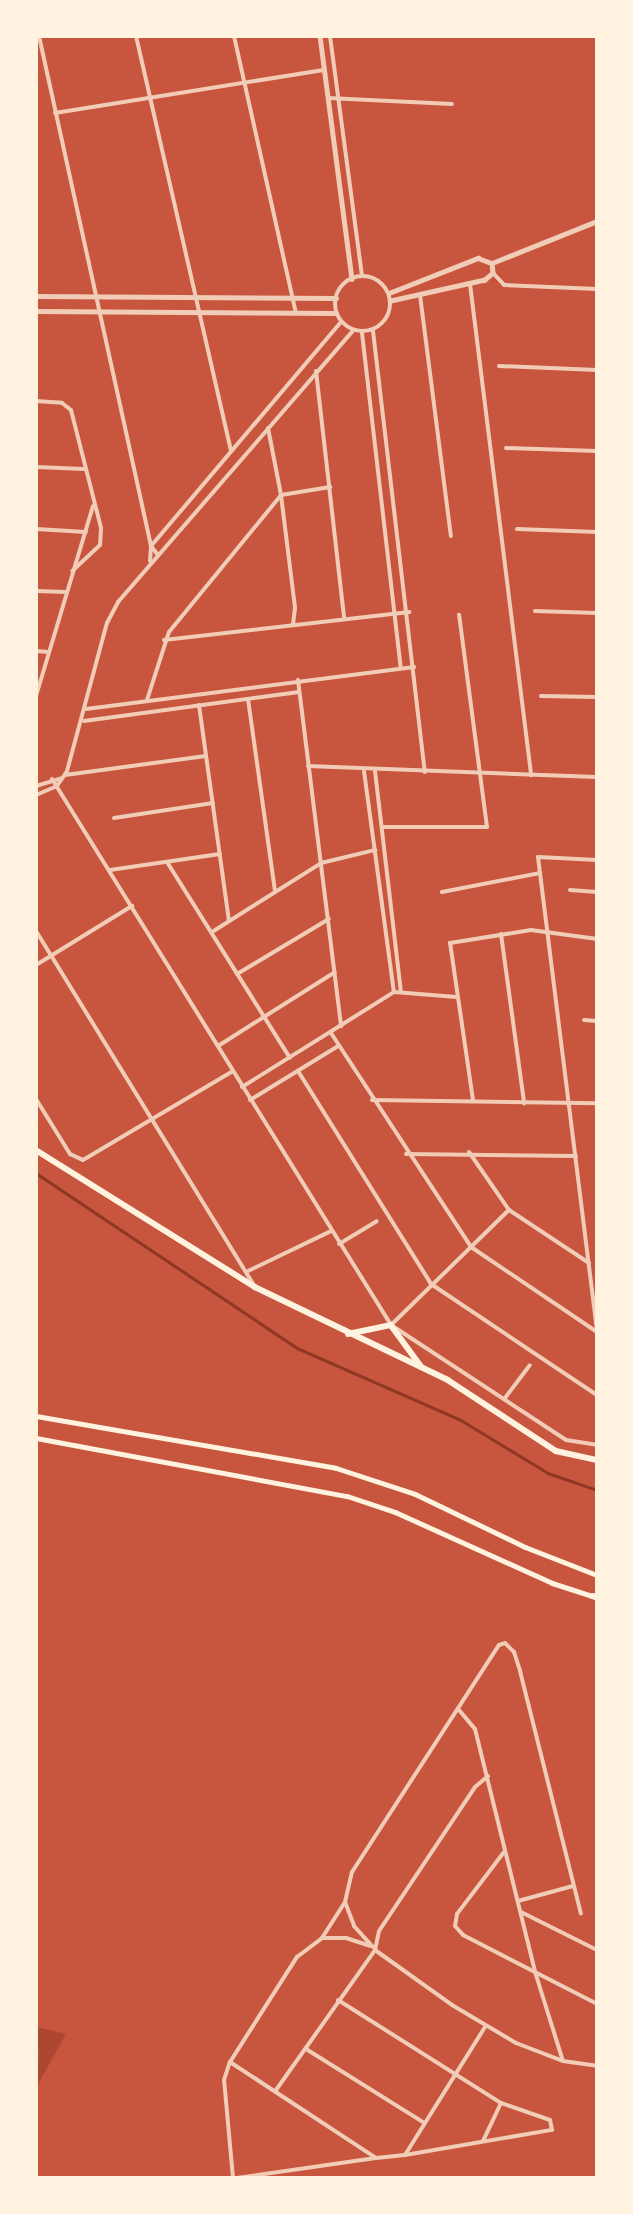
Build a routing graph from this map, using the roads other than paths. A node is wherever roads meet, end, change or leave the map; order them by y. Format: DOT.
graph roads {
  1 [pos="39,36"];
  2 [pos="136,36"];
  3 [pos="234,36"];
  4 [pos="320,36"];
  5 [pos="330,36"];
  6 [pos="324,70"];
  7 [pos="244,82"];
  8 [pos="150,97"];
  9 [pos="328,98"];
  10 [pos="338,98"];
  11 [pos="452,104"];
  12 [pos="55,113"];
  13 [pos="597,221"];
  14 [pos="492,263"];
  15 [pos="493,273"];
  16 [pos="362,276"];
  17 [pos="352,278"];
  18 [pos="470,284"];
  19 [pos="597,289"];
  20 [pos="389,293"];
  21 [pos="420,295"];
  22 [pos="36,296"];
  23 [pos="195,297"];
  24 [pos="292,297"];
  25 [pos="96,298"];
  26 [pos="336,298"];
  27 [pos="391,301"];
  28 [pos="36,311"];
  29 [pos="198,312"];
  30 [pos="296,313"];
  31 [pos="336,313"];
  32 [pos="99,314"];
  33 [pos="341,322"];
  34 [pos="353,331"];
  35 [pos="373,331"];
  36 [pos="362,333"];
  37 [pos="499,366"];
  38 [pos="597,370"];
  39 [pos="316,372"];
  40 [pos="36,402"];
  41 [pos="268,428"];
  42 [pos="506,448"];
  43 [pos="231,451"];
  44 [pos="597,451"];
  45 [pos="36,467"];
  46 [pos="84,469"];
  47 [pos="330,487"];
  48 [pos="281,495"];
  49 [pos="93,506"];
  50 [pos="36,529"];
  51 [pos="518,529"];
  52 [pos="86,532"];
  53 [pos="597,532"];
  54 [pos="451,536"];
  55 [pos="151,546"];
  56 [pos="158,555"];
  57 [pos="150,560"];
  58 [pos="72,571"];
  59 [pos="36,591"];
  60 [pos="66,592"];
  61 [pos="535,611"];
  62 [pos="408,612"];
  63 [pos="597,613"];
  64 [pos="395,614"];
  65 [pos="459,615"];
  66 [pos="344,618"];
  67 [pos="293,625"];
  68 [pos="164,640"];
  69 [pos="36,651"];
  70 [pos="49,652"];
  71 [pos="414,667"];
  72 [pos="401,668"];
  73 [pos="298,680"];
  74 [pos="299,692"];
  75 [pos="36,696"];
  76 [pos="541,696"];
  77 [pos="597,697"];
  78 [pos="248,699"];
  79 [pos="147,700"];
  80 [pos="199,705"];
  81 [pos="86,709"];
  82 [pos="84,721"];
  83 [pos="206,756"];
  84 [pos="308,766"];
  85 [pos="364,771"];
  86 [pos="375,771"];
  87 [pos="425,772"];
  88 [pos="480,775"];
  89 [pos="531,775"];
  90 [pos="64,777"];
  91 [pos="597,777"];
  92 [pos="52,779"];
  93 [pos="36,786"];
  94 [pos="57,786"];
  95 [pos="36,795"];
  96 [pos="213,804"];
  97 [pos="114,818"];
  98 [pos="382,827"];
  99 [pos="375,850"];
  100 [pos="220,854"];
  101 [pos="597,860"];
  102 [pos="168,862"];
  103 [pos="321,863"];
  104 [pos="110,870"];
  105 [pos="540,873"];
  106 [pos="275,890"];
  107 [pos="570,890"];
  108 [pos="442,892"];
  109 [pos="597,892"];
  110 [pos="132,906"];
  111 [pos="329,919"];
  112 [pos="229,921"];
  113 [pos="36,932"];
  114 [pos="212,932"];
  115 [pos="501,934"];
  116 [pos="550,936"];
  117 [pos="597,939"];
  118 [pos="51,956"];
  119 [pos="36,965"];
  120 [pos="335,972"];
  121 [pos="237,974"];
  122 [pos="401,991"];
  123 [pos="394,992"];
  124 [pos="457,997"];
  125 [pos="264,1016"];
  126 [pos="584,1020"];
  127 [pos="597,1021"];
  128 [pos="341,1026"];
  129 [pos="331,1033"];
  130 [pos="218,1046"];
  131 [pos="338,1046"];
  132 [pos="290,1058"];
  133 [pos="233,1071"];
  134 [pos="298,1071"];
  135 [pos="242,1088"];
  136 [pos="36,1099"];
  137 [pos="250,1100"];
  138 [pos="372,1100"];
  139 [pos="473,1100"];
  140 [pos="524,1102"];
  141 [pos="568,1102"];
  142 [pos="597,1103"];
  143 [pos="153,1120"];
  144 [pos="36,1150"];
  145 [pos="469,1152"];
  146 [pos="406,1154"];
  147 [pos="576,1156"];
  148 [pos="509,1210"];
  149 [pos="377,1221"];
  150 [pos="331,1231"];
  151 [pos="339,1244"];
  152 [pos="470,1247"];
  153 [pos="589,1263"];
  154 [pos="248,1271"];
  155 [pos="431,1284"];
  156 [pos="255,1287"];
  157 [pos="391,1325"];
  158 [pos="597,1331"];
  159 [pos="346,1334"];
  160 [pos="530,1365"];
  161 [pos="422,1367"];
  162 [pos="597,1395"];
  163 [pos="505,1398"];
  164 [pos="36,1416"];
  165 [pos="36,1438"];
  166 [pos="597,1445"];
  167 [pos="597,1460"];
  168 [pos="597,1575"];
  169 [pos="596,1597"];
  170 [pos="459,1710"];
  171 [pos="488,1776"];
  172 [pos="504,1851"];
  173 [pos="573,1886"];
  174 [pos="518,1901"];
  175 [pos="345,1902"];
  176 [pos="521,1912"];
  177 [pos="581,1913"];
  178 [pos="322,1938"];
  179 [pos="374,1948"];
  180 [pos="597,1950"];
  181 [pos="536,1975"];
  182 [pos="338,2000"];
  183 [pos="597,2004"];
  184 [pos="485,2027"];
  185 [pos="306,2048"];
  186 [pos="562,2061"];
  187 [pos="230,2062"];
  188 [pos="597,2066"];
  189 [pos="456,2073"];
  190 [pos="276,2090"];
  191 [pos="501,2103"];
  192 [pos="423,2122"];
  193 [pos="483,2141"];
  194 [pos="405,2155"];
  195 [pos="376,2158"];
  196 [pos="235,2178"];
  1 -- 12 [label="street"];
  2 -- 8 [label="street"];
  3 -- 7 [label="street"];
  4 -- 6 [label="street"];
  5 -- 10 [label="street"];
  6 -- 7 [label="street"];
  6 -- 9 [label="street"];
  7 -- 8 [label="street"];
  7 -- 24 [label="street"];
  8 -- 12 [label="street"];
  8 -- 23 [label="street"];
  9 -- 10 [label="street"];
  9 -- 17 [label="street"];
  10 -- 11 [label="street"];
  10 -- 16 [label="street"];
  12 -- 25 [label="street"];
  13 -- 14 [label="street"];
  14 -- 15 [label="street"];
  14 -- 20 [label="street"];
  15 -- 18 [label="street"];
  15 -- 19 [label="street"];
  16 -- 17 [label="street"];
  16 -- 20 [label="street"];
  17 -- 26 [label="street"];
  18 -- 21 [label="street"];
  18 -- 89 [label="street"];
  20 -- 27 [label="street"];
  21 -- 27 [label="street"];
  21 -- 54 [label="street"];
  22 -- 25 [label="street"];
  23 -- 24 [label="street"];
  23 -- 25 [label="street"];
  23 -- 29 [label="street"];
  24 -- 26 [label="street"];
  24 -- 30 [label="street"];
  25 -- 32 [label="street"];
  26 -- 31 [label="street"];
  27 -- 35 [label="street"];
  28 -- 32 [label="street"];
  29 -- 30 [label="street"];
  29 -- 32 [label="street"];
  29 -- 43 [label="street"];
  30 -- 31 [label="street"];
  31 -- 33 [label="street"];
  32 -- 55 [label="street"];
  33 -- 34 [label="street"];
  33 -- 43 [label="street"];
  34 -- 36 [label="street"];
  34 -- 39 [label="street"];
  35 -- 36 [label="street"];
  35 -- 62 [label="street"];
  36 -- 64 [label="street"];
  37 -- 38 [label="street"];
  39 -- 41 [label="street"];
  39 -- 47 [label="street"];
  40 -- 46 [label="street"];
  41 -- 48 [label="street"];
  41 -- 56 [label="street"];
  42 -- 44 [label="street"];
  43 -- 55 [label="street"];
  45 -- 46 [label="street"];
  46 -- 49 [label="street"];
  47 -- 48 [label="street"];
  47 -- 66 [label="street"];
  48 -- 67 [label="street"];
  48 -- 68 [label="street"];
  49 -- 52 [label="street"];
  49 -- 58 [label="street"];
  50 -- 52 [label="street"];
  51 -- 53 [label="street"];
  52 -- 58 [label="street"];
  55 -- 56 [label="street"];
  55 -- 57 [label="street"];
  56 -- 57 [label="street"];
  57 -- 81 [label="street"];
  58 -- 60 [label="street"];
  59 -- 60 [label="street"];
  60 -- 70 [label="street"];
  61 -- 63 [label="street"];
  62 -- 64 [label="street"];
  62 -- 71 [label="street"];
  64 -- 66 [label="street"];
  64 -- 72 [label="street"];
  65 -- 88 [label="street"];
  66 -- 67 [label="street"];
  67 -- 68 [label="street"];
  68 -- 79 [label="street"];
  69 -- 70 [label="street"];
  70 -- 75 [label="street"];
  71 -- 72 [label="street"];
  71 -- 87 [label="street"];
  72 -- 73 [label="street"];
  73 -- 74 [label="street"];
  73 -- 79 [label="street"];
  74 -- 78 [label="street"];
  74 -- 84 [label="street"];
  76 -- 77 [label="street"];
  78 -- 80 [label="street"];
  78 -- 106 [label="street"];
  79 -- 81 [label="street"];
  80 -- 82 [label="street"];
  80 -- 83 [label="street"];
  81 -- 82 [label="street"];
  82 -- 90 [label="street"];
  83 -- 90 [label="street"];
  83 -- 96 [label="street"];
  84 -- 85 [label="street"];
  84 -- 103 [label="street"];
  85 -- 86 [label="street"];
  85 -- 99 [label="street"];
  86 -- 87 [label="street"];
  86 -- 98 [label="street"];
  87 -- 88 [label="street"];
  88 -- 89 [label="street"];
  88 -- 98 [label="street"];
  89 -- 91 [label="street"];
  90 -- 92 [label="street"];
  90 -- 94 [label="street"];
  92 -- 93 [label="street"];
  92 -- 94 [label="street"];
  94 -- 95 [label="street"];
  94 -- 104 [label="street"];
  96 -- 97 [label="street"];
  96 -- 100 [label="street"];
  98 -- 122 [label="street"];
  99 -- 103 [label="street"];
  99 -- 123 [label="street"];
  100 -- 102 [label="street"];
  100 -- 112 [label="street"];
  101 -- 105 [label="street"];
  102 -- 104 [label="street"];
  102 -- 114 [label="street"];
  103 -- 106 [label="street"];
  103 -- 111 [label="street"];
  104 -- 110 [label="street"];
  105 -- 108 [label="street"];
  105 -- 116 [label="street"];
  106 -- 112 [label="street"];
  107 -- 109 [label="street"];
  110 -- 118 [label="street"];
  110 -- 130 [label="street"];
  111 -- 120 [label="street"];
  111 -- 121 [label="street"];
  112 -- 114 [label="street"];
  113 -- 118 [label="street"];
  114 -- 121 [label="street"];
  115 -- 116 [label="street"];
  115 -- 124 [label="street"];
  115 -- 140 [label="street"];
  116 -- 117 [label="street"];
  116 -- 141 [label="street"];
  118 -- 119 [label="street"];
  118 -- 143 [label="street"];
  120 -- 125 [label="street"];
  120 -- 128 [label="street"];
  121 -- 125 [label="street"];
  122 -- 123 [label="street"];
  122 -- 124 [label="street"];
  123 -- 128 [label="street"];
  124 -- 139 [label="street"];
  125 -- 130 [label="street"];
  125 -- 132 [label="street"];
  126 -- 127 [label="street"];
  128 -- 129 [label="street"];
  129 -- 131 [label="street"];
  129 -- 132 [label="street"];
  130 -- 133 [label="street"];
  131 -- 134 [label="street"];
  131 -- 138 [label="street"];
  132 -- 135 [label="street"];
  133 -- 135 [label="street"];
  133 -- 143 [label="street"];
  134 -- 137 [label="street"];
  134 -- 155 [label="street"];
  135 -- 137 [label="street"];
  136 -- 143 [label="street"];
  137 -- 150 [label="street"];
  138 -- 139 [label="street"];
  138 -- 146 [label="street"];
  139 -- 140 [label="street"];
  140 -- 141 [label="street"];
  141 -- 142 [label="street"];
  141 -- 147 [label="street"];
  143 -- 154 [label="street"];
  144 -- 156 [label="main road"];
  145 -- 146 [label="street"];
  145 -- 147 [label="street"];
  145 -- 148 [label="street"];
  146 -- 152 [label="street"];
  147 -- 153 [label="street"];
  148 -- 152 [label="street"];
  148 -- 153 [label="street"];
  149 -- 151 [label="street"];
  150 -- 151 [label="street"];
  150 -- 154 [label="street"];
  151 -- 157 [label="street"];
  152 -- 155 [label="street"];
  152 -- 158 [label="street"];
  153 -- 158 [label="street"];
  154 -- 156 [label="street"];
  155 -- 157 [label="street"];
  155 -- 162 [label="street"];
  156 -- 159 [label="main road"];
  157 -- 159 [label="main road"];
  157 -- 161 [label="main road"];
  157 -- 163 [label="street"];
  159 -- 161 [label="main road"];
  160 -- 163 [label="street"];
  161 -- 167 [label="main road"];
  163 -- 166 [label="street"];
  164 -- 168 [label="main road"];
  165 -- 169 [label="main road"];
  170 -- 171 [label="street"];
  170 -- 173 [label="street"];
  170 -- 175 [label="street"];
  171 -- 172 [label="street"];
  171 -- 179 [label="street"];
  172 -- 174 [label="street"];
  172 -- 181 [label="street"];
  173 -- 174 [label="street"];
  173 -- 177 [label="street"];
  174 -- 176 [label="street"];
  175 -- 178 [label="street"];
  175 -- 179 [label="street"];
  176 -- 180 [label="street"];
  176 -- 181 [label="street"];
  178 -- 179 [label="street"];
  178 -- 187 [label="street"];
  179 -- 182 [label="street"];
  179 -- 184 [label="street"];
  181 -- 183 [label="street"];
  181 -- 186 [label="street"];
  182 -- 185 [label="street"];
  182 -- 189 [label="street"];
  184 -- 186 [label="street"];
  184 -- 189 [label="street"];
  185 -- 190 [label="street"];
  185 -- 192 [label="street"];
  186 -- 188 [label="street"];
  187 -- 190 [label="street"];
  187 -- 196 [label="street"];
  189 -- 191 [label="street"];
  189 -- 192 [label="street"];
  190 -- 195 [label="street"];
  191 -- 193 [label="street"];
  191 -- 193 [label="street"];
  192 -- 194 [label="street"];
  193 -- 194 [label="street"];
  194 -- 195 [label="street"];
  195 -- 196 [label="street"];
}
